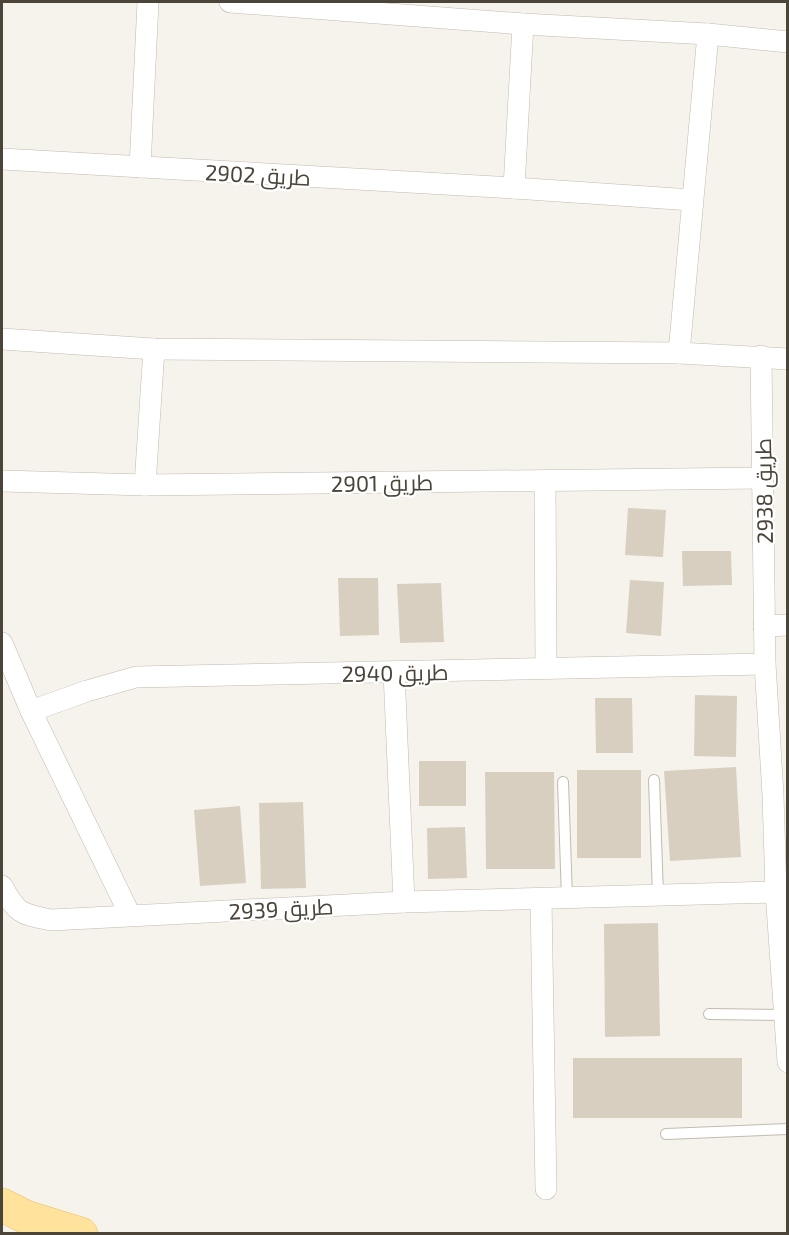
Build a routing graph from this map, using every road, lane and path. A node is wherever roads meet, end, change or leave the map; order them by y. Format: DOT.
graph roads {
  1 [pos="148,2"];
  2 [pos="230,2"];
  3 [pos="331,5"];
  4 [pos="523,24"];
  5 [pos="708,34"];
  6 [pos="788,42"];
  7 [pos="2,159"];
  8 [pos="140,167"];
  9 [pos="514,188"];
  10 [pos="692,200"];
  11 [pos="2,339"];
  12 [pos="154,349"];
  13 [pos="679,353"];
  14 [pos="761,356"];
  15 [pos="788,359"];
  16 [pos="763,478"];
  17 [pos="545,481"];
  18 [pos="2,482"];
  19 [pos="145,485"];
  20 [pos="788,625"];
  21 [pos="764,626"];
  22 [pos="2,643"];
  23 [pos="765,664"];
  24 [pos="546,667"];
  25 [pos="394,672"];
  26 [pos="31,711"];
  27 [pos="654,780"];
  28 [pos="563,782"];
  29 [pos="780,795"];
  30 [pos="2,886"];
  31 [pos="658,896"];
  32 [pos="567,898"];
  33 [pos="541,899"];
  34 [pos="780,900"];
  35 [pos="404,902"];
  36 [pos="130,915"];
  37 [pos="709,1014"];
  38 [pos="784,1015"];
  39 [pos="788,1062"];
  40 [pos="788,1129"];
  41 [pos="666,1134"];
  42 [pos="546,1189"];
  43 [pos="2,1205"];
  44 [pos="81,1233"];
  1 -- 8 [label="street"];
  2 -- 3 [label="street"];
  3 -- 4 [label="street"];
  4 -- 5 [label="street"];
  4 -- 9 [label="street"];
  5 -- 6 [label="street"];
  5 -- 10 [label="street"];
  7 -- 8 [label="street, طريق 2902"];
  8 -- 9 [label="street, طريق 2902"];
  9 -- 10 [label="street, طريق 2902"];
  10 -- 13 [label="street"];
  11 -- 12 [label="street"];
  12 -- 13 [label="street"];
  12 -- 19 [label="street"];
  13 -- 14 [label="street"];
  14 -- 15 [label="street"];
  14 -- 16 [label="street, طريق 2938"];
  16 -- 17 [label="street, طريق 2901"];
  16 -- 21 [label="street, طريق 2938"];
  17 -- 19 [label="street, طريق 2901"];
  17 -- 24 [label="street"];
  18 -- 19 [label="street, طريق 2901"];
  20 -- 21 [label="street"];
  21 -- 23 [label="street, طريق 2938"];
  22 -- 26 [label="street"];
  23 -- 24 [label="street, طريق 2940"];
  23 -- 29 [label="street, طريق 2938"];
  24 -- 25 [label="street, طريق 2940"];
  25 -- 26 [label="street, طريق 2940"];
  25 -- 35 [label="street"];
  26 -- 36 [label="street"];
  27 -- 31 [label="lane"];
  28 -- 32 [label="lane"];
  29 -- 34 [label="street, طريق 2938"];
  30 -- 36 [label="street, طريق 2939"];
  31 -- 32 [label="street, طريق 2939"];
  31 -- 34 [label="street, طريق 2939"];
  32 -- 33 [label="street, طريق 2939"];
  33 -- 35 [label="street, طريق 2939"];
  33 -- 42 [label="street"];
  34 -- 38 [label="street, طريق 2938"];
  35 -- 36 [label="street, طريق 2939"];
  37 -- 38 [label="lane"];
  38 -- 39 [label="street, طريق 2938"];
  40 -- 41 [label="lane"];
  43 -- 44 [label="main road"];
}
